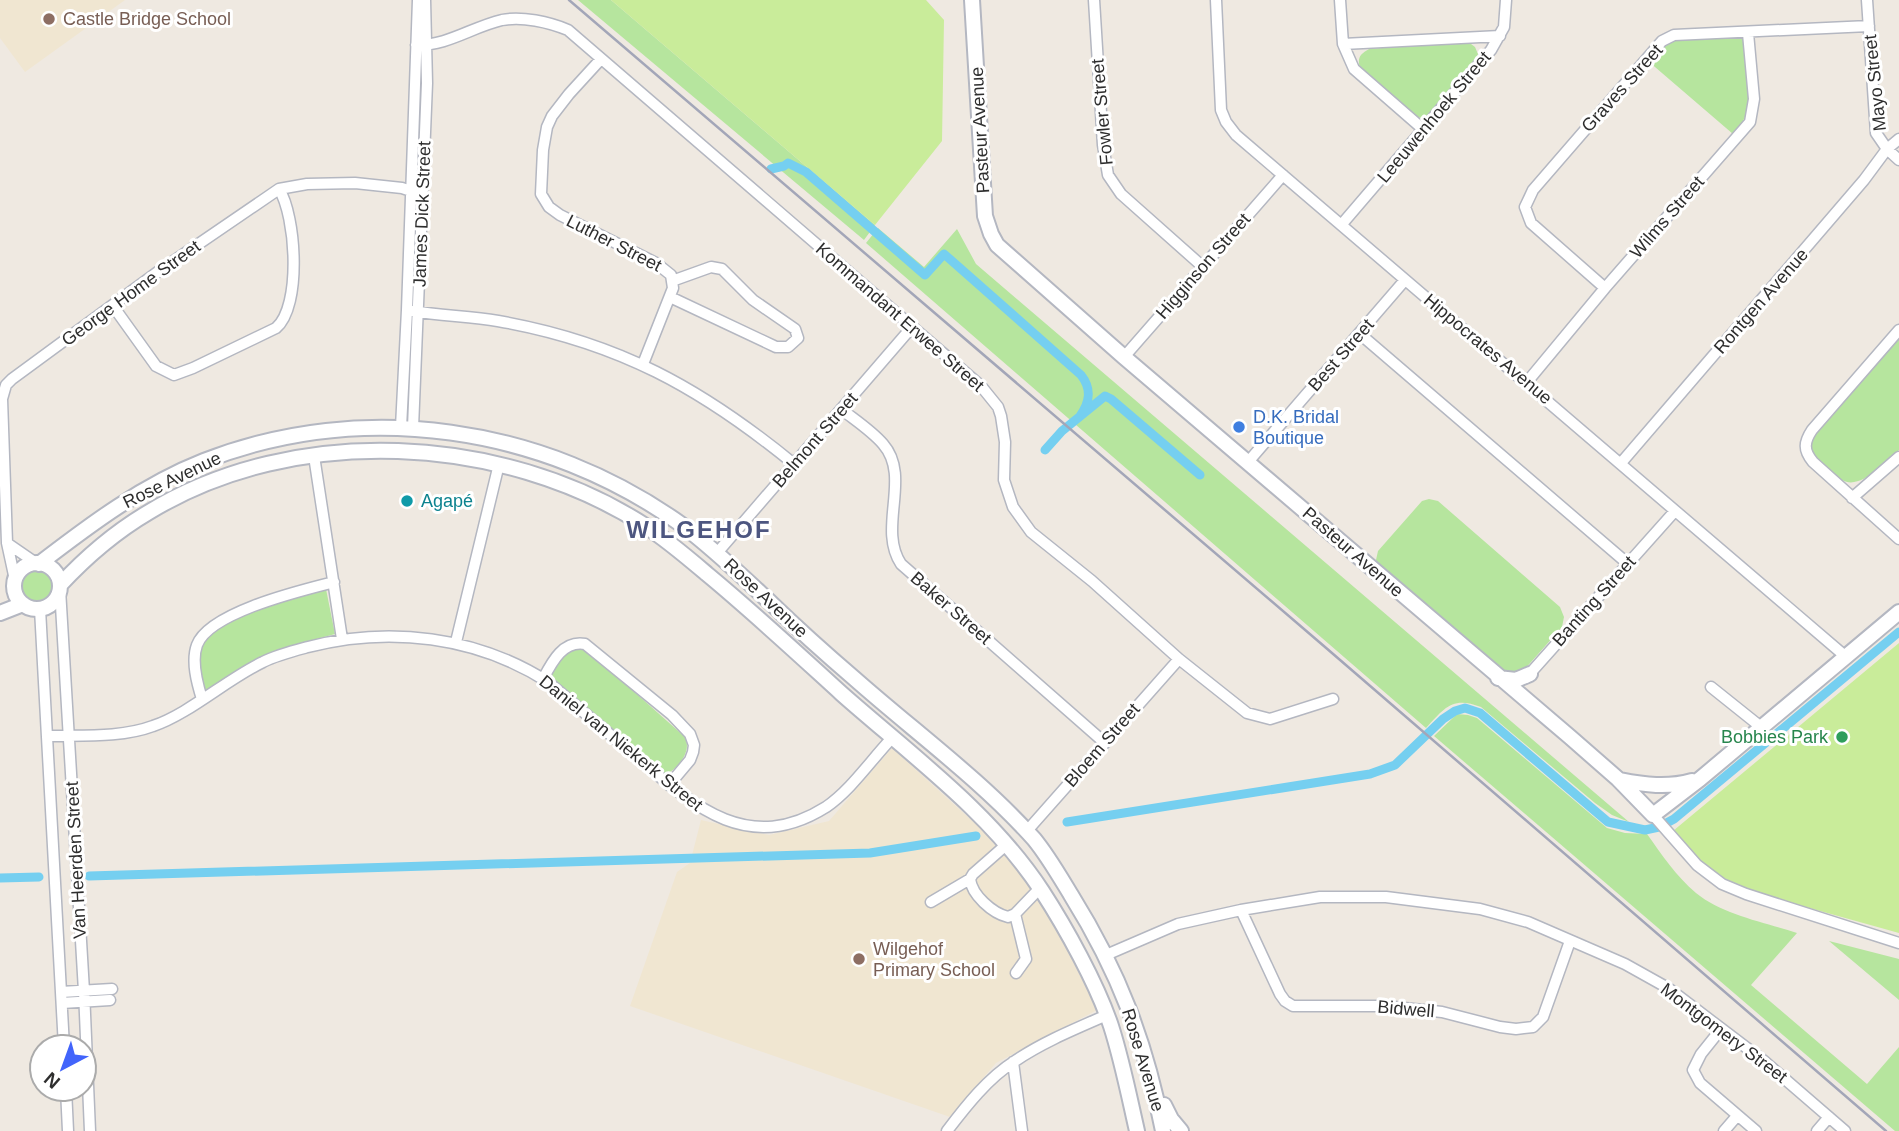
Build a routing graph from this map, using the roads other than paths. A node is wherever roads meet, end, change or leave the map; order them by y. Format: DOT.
graph roads {
  1 [pos="418,0"];
  2 [pos="425,0"];
  3 [pos="972,0"];
  4 [pos="1094,0"];
  5 [pos="1216,0"];
  6 [pos="1340,0"];
  7 [pos="1506,0"];
  8 [pos="1867,0"];
  9 [pos="1869,26"];
  10 [pos="1748,33"];
  11 [pos="1500,36"];
  12 [pos="1343,44"];
  13 [pos="421,45"];
  14 [pos="601,58"];
  15 [pos="1424,130"];
  16 [pos="1899,139"];
  17 [pos="1886,149"];
  18 [pos="1899,160"];
  19 [pos="1283,175"];
  20 [pos="279,189"];
  21 [pos="411,191"];
  22 [pos="422,199"];
  23 [pos="1342,224"];
  24 [pos="1202,266"];
  25 [pos="1405,280"];
  26 [pos="672,281"];
  27 [pos="1605,288"];
  28 [pos="670,296"];
  29 [pos="113,306"];
  30 [pos="407,310"];
  31 [pos="419,312"];
  32 [pos="912,327"];
  33 [pos="1899,330"];
  34 [pos="1360,334"];
  35 [pos="1124,357"];
  36 [pos="643,364"];
  37 [pos="1527,382"];
  38 [pos="842,409"];
  39 [pos="385,427"];
  40 [pos="407,427"];
  41 [pos="429,429"];
  42 [pos="325,431"];
  43 [pos="297,436"];
  44 [pos="489,439"];
  45 [pos="518,446"];
  46 [pos="387,450"];
  47 [pos="429,451"];
  48 [pos="321,455"];
  49 [pos="1899,457"];
  50 [pos="298,458"];
  51 [pos="1248,462"];
  52 [pos="1621,463"];
  53 [pos="500,464"];
  54 [pos="794,464"];
  55 [pos="1852,498"];
  56 [pos="1675,511"];
  57 [pos="1899,538"];
  58 [pos="703,541"];
  59 [pos="7,543"];
  60 [pos="722,557"];
  61 [pos="688,559"];
  62 [pos="1627,563"];
  63 [pos="38,564"];
  64 [pos="713,579"];
  65 [pos="15,582"];
  66 [pos="334,582"];
  67 [pos="60,587"];
  68 [pos="0,594"];
  69 [pos="23,604"];
  70 [pos="40,609"];
  71 [pos="1899,612"];
  72 [pos="0,613"];
  73 [pos="342,639"];
  74 [pos="456,642"];
  75 [pos="1845,656"];
  76 [pos="1178,659"];
  77 [pos="1530,674"];
  78 [pos="1498,678"];
  79 [pos="543,679"];
  80 [pos="1711,687"];
  81 [pos="1514,691"];
  82 [pos="202,699"];
  83 [pos="1333,699"];
  84 [pos="894,713"];
  85 [pos="1761,727"];
  86 [pos="918,732"];
  87 [pos="886,733"];
  88 [pos="47,736"];
  89 [pos="69,736"];
  90 [pos="1105,743"];
  91 [pos="904,749"];
  92 [pos="50,776"];
  93 [pos="1618,779"];
  94 [pos="1700,779"];
  95 [pos="668,785"];
  96 [pos="72,794"];
  97 [pos="1654,816"];
  98 [pos="1026,831"];
  99 [pos="1003,842"];
  100 [pos="1015,857"];
  101 [pos="970,879"];
  102 [pos="1040,888"];
  103 [pos="930,902"];
  104 [pos="1241,910"];
  105 [pos="1015,914"];
  106 [pos="1099,939"];
  107 [pos="1570,941"];
  108 [pos="1899,941"];
  109 [pos="1077,953"];
  110 [pos="1108,959"];
  111 [pos="1016,973"];
  112 [pos="1088,976"];
  113 [pos="1120,989"];
  114 [pos="111,995"];
  115 [pos="62,997"];
  116 [pos="85,997"];
  117 [pos="1100,1000"];
  118 [pos="1131,1016"];
  119 [pos="1109,1021"];
  120 [pos="1721,1029"];
  121 [pos="63,1033"];
  122 [pos="85,1033"];
  123 [pos="1013,1062"];
  124 [pos="1154,1085"];
  125 [pos="67,1103"];
  126 [pos="88,1103"];
  127 [pos="1737,1116"];
  128 [pos="1829,1117"];
  129 [pos="68,1131"];
  130 [pos="90,1131"];
  131 [pos="947,1131"];
  132 [pos="1021,1131"];
  133 [pos="1137,1131"];
  134 [pos="1163,1131"];
  135 [pos="1181,1131"];
  136 [pos="1724,1131"];
  137 [pos="1756,1131"];
  138 [pos="1817,1131"];
  139 [pos="1845,1131"];
  1 -- 13 [label="street, James Dick Street"];
  2 -- 13 [label="street, James Dick Street"];
  3 -- 35 [label="street, Pasteur Avenue"];
  4 -- 24 [label="street, Fowler Street"];
  5 -- 19 [label="street, Hippocrates Avenue"];
  6 -- 12 [label="street"];
  7 -- 11 [label="street, Leeuwenhoek Street"];
  8 -- 9 [label="street, Mayo Street"];
  9 -- 10 [label="street, Graves Street"];
  9 -- 17 [label="street, Mayo Street"];
  10 -- 27 [label="street, Wilms Street"];
  10 -- 27 [label="street, Graves Street"];
  11 -- 12 [label="street"];
  11 -- 15 [label="street, Leeuwenhoek Street"];
  12 -- 15 [label="street"];
  13 -- 14 [label="street, Kommandant Erwee Street"];
  13 -- 21 [label="street, James Dick Street"];
  13 -- 22 [label="street, James Dick Street"];
  14 -- 26 [label="street, Luther Street"];
  14 -- 32 [label="street, Kommandant Erwee Street"];
  15 -- 23 [label="street, Leeuwenhoek Street"];
  16 -- 17 [label="street, Rontgen Avenue"];
  17 -- 18 [label="street, Mayo Street"];
  17 -- 52 [label="street, Rontgen Avenue"];
  19 -- 23 [label="street, Hippocrates Avenue"];
  19 -- 24 [label="street, Higginson Street"];
  20 -- 21 [label="street, George Home Street"];
  20 -- 29 [label="street, George Home Street"];
  20 -- 29 [label="street"];
  21 -- 22 [label="street"];
  21 -- 30 [label="street, James Dick Street"];
  22 -- 31 [label="street, James Dick Street"];
  23 -- 25 [label="street, Hippocrates Avenue"];
  24 -- 35 [label="street, Higginson Street"];
  25 -- 34 [label="street, Best Street"];
  25 -- 37 [label="street, Hippocrates Avenue"];
  26 -- 28 [label="street, Luther Street"];
  26 -- 28 [label="street"];
  27 -- 37 [label="street, Wilms Street"];
  28 -- 36 [label="street, Luther Street"];
  29 -- 59 [label="street, George Home Street"];
  30 -- 31 [label="street"];
  30 -- 40 [label="street, James Dick Street"];
  31 -- 36 [label="street"];
  31 -- 40 [label="street, James Dick Street"];
  32 -- 38 [label="street, Belmont Street"];
  32 -- 76 [label="street, Kommandant Erwee Street"];
  33 -- 55 [label="street"];
  34 -- 51 [label="street, Best Street"];
  34 -- 62 [label="street"];
  35 -- 51 [label="street, Pasteur Avenue"];
  36 -- 54 [label="street"];
  37 -- 52 [label="street, Hippocrates Avenue"];
  38 -- 54 [label="street, Belmont Street"];
  38 -- 90 [label="street, Baker Street"];
  39 -- 40 [label="street, Rose Avenue"];
  39 -- 42 [label="street, Rose Avenue"];
  39 -- 46 [label="street"];
  40 -- 41 [label="street, Rose Avenue"];
  41 -- 44 [label="street, Rose Avenue"];
  41 -- 47 [label="street"];
  42 -- 43 [label="street, Rose Avenue"];
  42 -- 48 [label="street"];
  43 -- 50 [label="street"];
  43 -- 63 [label="street, Rose Avenue"];
  44 -- 45 [label="street, Rose Avenue"];
  44 -- 53 [label="street"];
  45 -- 53 [label="street"];
  45 -- 58 [label="street, Rose Avenue"];
  46 -- 47 [label="street, Rose Avenue"];
  46 -- 48 [label="street, Rose Avenue"];
  47 -- 53 [label="street, Rose Avenue"];
  48 -- 50 [label="street, Rose Avenue"];
  48 -- 66 [label="street"];
  49 -- 55 [label="street"];
  50 -- 67 [label="street, Rose Avenue"];
  51 -- 78 [label="street, Pasteur Avenue"];
  52 -- 56 [label="street, Hippocrates Avenue"];
  53 -- 61 [label="street, Rose Avenue"];
  53 -- 74 [label="street"];
  54 -- 60 [label="street, Belmont Street"];
  55 -- 57 [label="street"];
  56 -- 62 [label="street, Banting Street"];
  56 -- 75 [label="street, Hippocrates Avenue"];
  58 -- 60 [label="street, Rose Avenue"];
  58 -- 61 [label="street"];
  59 -- 63 [label="street"];
  59 -- 65 [label="street, George Home Street"];
  60 -- 64 [label="street"];
  60 -- 84 [label="street, Rose Avenue"];
  61 -- 64 [label="street, Rose Avenue"];
  62 -- 77 [label="street, Banting Street"];
  63 -- 65 [label="street"];
  63 -- 67 [label="street"];
  64 -- 87 [label="street, Rose Avenue"];
  65 -- 68 [label="street"];
  65 -- 69 [label="street"];
  66 -- 73 [label="street"];
  66 -- 82 [label="street"];
  67 -- 70 [label="street"];
  67 -- 89 [label="street, Van Heerden Street"];
  69 -- 70 [label="street"];
  69 -- 72 [label="street"];
  70 -- 88 [label="street, Van Heerden Street"];
  71 -- 75 [label="street"];
  73 -- 74 [label="street, Daniel van Niekerk Street"];
  73 -- 82 [label="street, Daniel van Niekerk Street"];
  74 -- 79 [label="street, Daniel van Niekerk Street"];
  75 -- 85 [label="street"];
  76 -- 83 [label="street, Kommandant Erwee Street"];
  76 -- 90 [label="street, Bloem Street"];
  77 -- 78 [label="street"];
  77 -- 81 [label="street, Banting Street"];
  78 -- 81 [label="street, Pasteur Avenue"];
  79 -- 95 [label="street, Daniel van Niekerk Street"];
  79 -- 95 [label="street"];
  80 -- 85 [label="street"];
  81 -- 93 [label="street, Pasteur Avenue"];
  82 -- 89 [label="street, Daniel van Niekerk Street"];
  84 -- 86 [label="street, Rose Avenue"];
  84 -- 87 [label="street"];
  85 -- 94 [label="street"];
  86 -- 91 [label="street"];
  86 -- 98 [label="street, Rose Avenue"];
  87 -- 91 [label="street, Rose Avenue"];
  87 -- 95 [label="street, Daniel van Niekerk Street"];
  88 -- 89 [label="street, Daniel van Niekerk Street"];
  88 -- 92 [label="street, Van Heerden Street"];
  89 -- 96 [label="street, Van Heerden Street"];
  90 -- 98 [label="street, Bloem Street"];
  91 -- 99 [label="street, Rose Avenue"];
  92 -- 96 [label="street"];
  92 -- 115 [label="street, Van Heerden Street"];
  93 -- 94 [label="street"];
  93 -- 97 [label="street, Pasteur Avenue"];
  94 -- 97 [label="street"];
  96 -- 116 [label="street, Van Heerden Street"];
  97 -- 108 [label="street"];
  98 -- 99 [label="street"];
  98 -- 100 [label="street"];
  98 -- 106 [label="street, Rose Avenue"];
  99 -- 100 [label="street, Rose Avenue"];
  99 -- 101 [label="street"];
  100 -- 102 [label="street, Rose Avenue"];
  101 -- 103 [label="street"];
  101 -- 105 [label="street"];
  102 -- 105 [label="street"];
  102 -- 109 [label="street, Rose Avenue"];
  104 -- 107 [label="street, Montgomery Street"];
  104 -- 107 [label="street, Bidwell"];
  104 -- 110 [label="street, Montgomery Street"];
  105 -- 111 [label="street"];
  106 -- 109 [label="street"];
  106 -- 110 [label="street, Rose Avenue"];
  107 -- 120 [label="street, Montgomery Street"];
  109 -- 112 [label="street, Rose Avenue"];
  110 -- 112 [label="street"];
  110 -- 113 [label="street, Rose Avenue"];
  112 -- 117 [label="street, Rose Avenue"];
  113 -- 117 [label="street"];
  113 -- 118 [label="street, Rose Avenue"];
  114 -- 116 [label="street"];
  115 -- 116 [label="street"];
  115 -- 121 [label="street, Van Heerden Street"];
  116 -- 122 [label="street, Van Heerden Street"];
  117 -- 119 [label="street, Rose Avenue"];
  118 -- 119 [label="street"];
  118 -- 124 [label="street, Rose Avenue"];
  119 -- 123 [label="street"];
  119 -- 133 [label="street, Rose Avenue"];
  120 -- 127 [label="street"];
  120 -- 128 [label="street, Montgomery Street"];
  123 -- 131 [label="street"];
  123 -- 132 [label="street"];
  124 -- 134 [label="street, Rose Avenue"];
  124 -- 135 [label="street"];
  125 -- 129 [label="street"];
  126 -- 130 [label="street, Van Heerden Street"];
  127 -- 136 [label="street"];
  127 -- 137 [label="street"];
  128 -- 138 [label="street"];
  128 -- 139 [label="street, Montgomery Street"];
}
